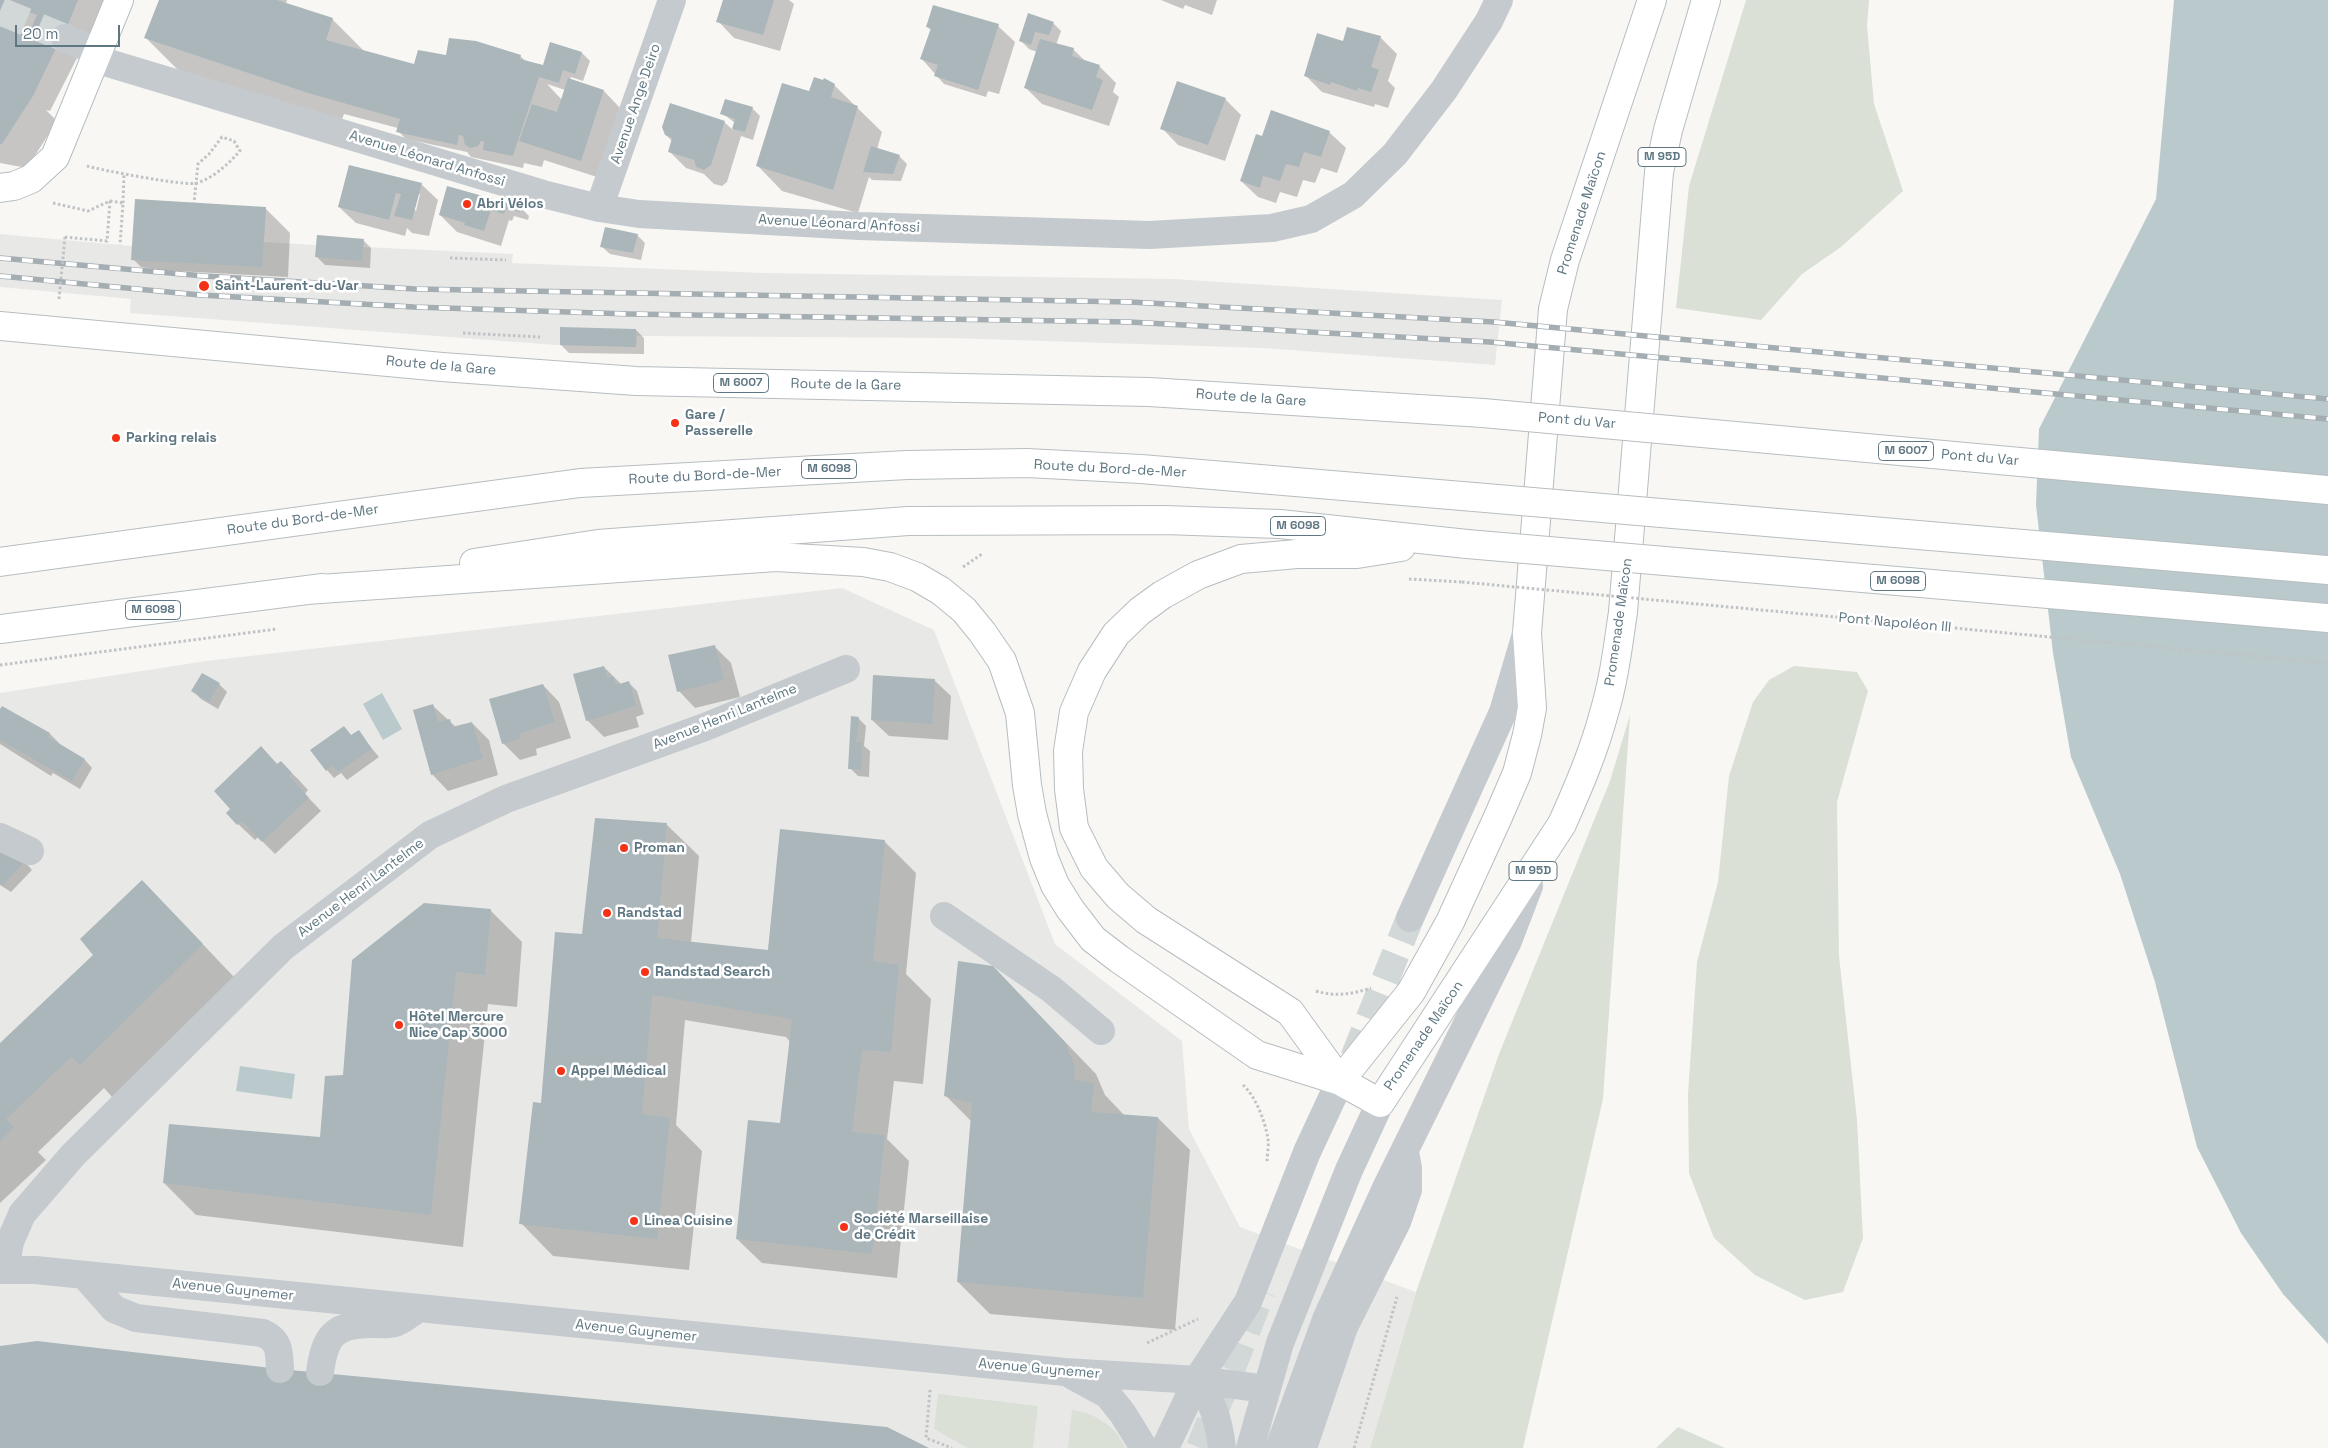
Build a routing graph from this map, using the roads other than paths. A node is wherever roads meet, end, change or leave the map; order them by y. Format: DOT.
graph roads {
  1 [pos="119,0"];
  2 [pos="672,0"];
  3 [pos="1499,0"];
  4 [pos="1652,0"];
  5 [pos="1706,0"];
  6 [pos="65,38"];
  7 [pos="97,56"];
  8 [pos="0,188"];
  9 [pos="599,208"];
  10 [pos="0,326"];
  11 [pos="1483,413"];
  12 [pos="2328,490"];
  13 [pos="1431,542"];
  14 [pos="0,562"];
  15 [pos="2328,570"];
  16 [pos="306,590"];
  17 [pos="2328,618"];
  18 [pos="0,629"];
  19 [pos="1527,633"];
  20 [pos="846,669"];
  21 [pos="0,837"];
  22 [pos="30,851"];
  23 [pos="1536,867"];
  24 [pos="944,916"];
  25 [pos="1410,918"];
  26 [pos="1101,1031"];
  27 [pos="1340,1081"];
  28 [pos="1380,1103"];
  29 [pos="1405,1152"];
  30 [pos="2,1270"];
  31 [pos="84,1275"];
  32 [pos="420,1308"];
  33 [pos="280,1369"];
  34 [pos="320,1372"];
  35 [pos="1065,1372"];
  36 [pos="1198,1380"];
  37 [pos="1267,1389"];
  38 [pos="1144,1448"];
  39 [pos="1165,1448"];
  40 [pos="1222,1448"];
  41 [pos="1250,1448"];
  42 [pos="1279,1448"];
  43 [pos="1303,1448"];
  1 -- 7 [label="main road"];
  2 -- 9 [label="street, Avenue Ange Deiro"];
  3 -- 9 [label="street, Avenue Léonard Anfossi"];
  4 -- 19 [label="main road, Promenade Maïcon"];
  5 -- 23 [label="main road, Promenade Maïcon / M 95D"];
  6 -- 7 [label="street, Avenue Léonard Anfossi"];
  7 -- 8 [label="main road"];
  7 -- 9 [label="street, Avenue Léonard Anfossi"];
  10 -- 11 [label="main road, Route de la Gare / M 6007"];
  11 -- 12 [label="main road, Pont du Var / M 6007, bridge"];
  13 -- 16 [label="main road, M 6098"];
  13 -- 17 [label="main road, M 6098, bridge"];
  13 -- 27 [label="main road"];
  14 -- 15 [label="main road, Route du Bord-de-Mer / M 6098, bridge"];
  16 -- 18 [label="main road, M 6098"];
  16 -- 27 [label="main road"];
  19 -- 25 [label="street"];
  19 -- 27 [label="main road, Promenade Maïcon"];
  20 -- 30 [label="street, Avenue Henri Lantelme"];
  21 -- 22 [label="street"];
  23 -- 28 [label="main road, Promenade Maïcon / M 95D"];
  23 -- 29 [label="street"];
  24 -- 26 [label="street"];
  27 -- 28 [label="main road, Promenade Maïcon"];
  27 -- 36 [label="street"];
  28 -- 37 [label="street"];
  29 -- 42 [label="street"];
  29 -- 43 [label="street"];
  30 -- 31 [label="street, Avenue Guynemer"];
  31 -- 32 [label="street, Avenue Guynemer"];
  31 -- 33 [label="street"];
  32 -- 34 [label="street"];
  32 -- 35 [label="street, Avenue Guynemer"];
  35 -- 36 [label="street, Avenue Guynemer"];
  35 -- 38 [label="street"];
  36 -- 37 [label="street, Avenue Guynemer"];
  36 -- 39 [label="street"];
  36 -- 40 [label="street"];
  37 -- 41 [label="street"];
}
